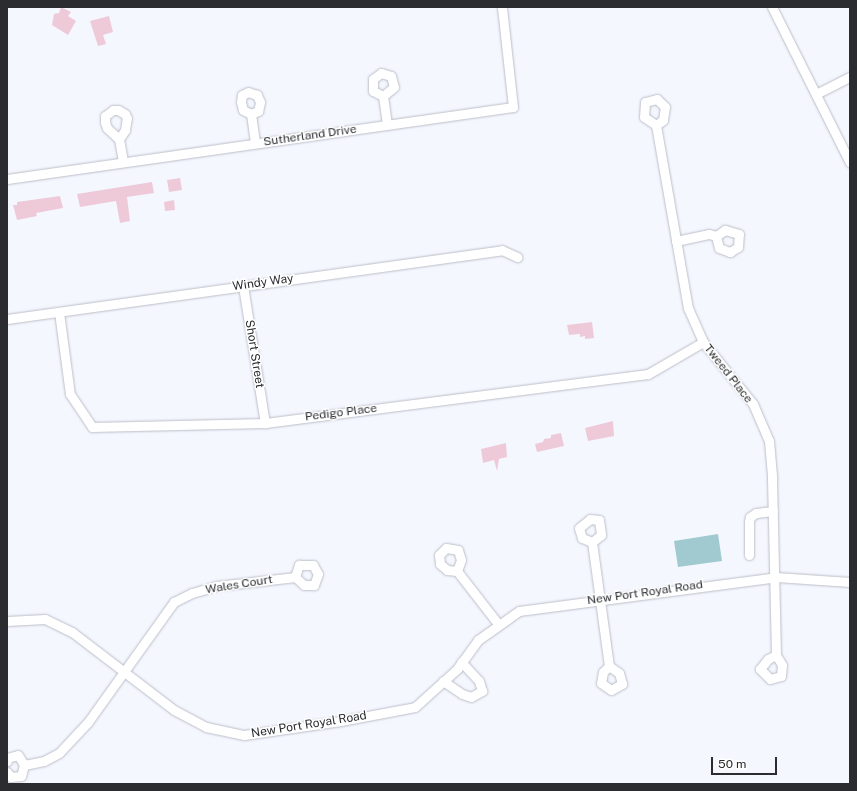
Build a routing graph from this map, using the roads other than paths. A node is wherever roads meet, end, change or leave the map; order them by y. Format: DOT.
graph roads {
  1 [pos="502,7"];
  2 [pos="772,7"];
  3 [pos="850,77"];
  4 [pos="816,94"];
  5 [pos="383,96"];
  6 [pos="251,114"];
  7 [pos="387,125"];
  8 [pos="656,125"];
  9 [pos="119,138"];
  10 [pos="255,143"];
  11 [pos="123,162"];
  12 [pos="850,163"];
  13 [pos="7,179"];
  14 [pos="716,236"];
  15 [pos="676,241"];
  16 [pos="517,257"];
  17 [pos="243,286"];
  18 [pos="59,312"];
  19 [pos="7,319"];
  20 [pos="702,342"];
  21 [pos="265,423"];
  22 [pos="773,511"];
  23 [pos="592,542"];
  24 [pos="749,555"];
  25 [pos="458,571"];
  26 [pos="295,577"];
  27 [pos="776,577"];
  28 [pos="850,582"];
  29 [pos="598,600"];
  30 [pos="7,621"];
  31 [pos="499,625"];
  32 [pos="776,656"];
  33 [pos="461,662"];
  34 [pos="609,666"];
  35 [pos="124,671"];
  36 [pos="443,681"];
  37 [pos="7,760"];
  38 [pos="24,766"];
  39 [pos="7,772"];
  1 -- 7 [label="street, Sutherland Drive"];
  2 -- 4 [label="street"];
  3 -- 4 [label="street"];
  4 -- 12 [label="street"];
  5 -- 7 [label="street"];
  6 -- 10 [label="street"];
  7 -- 10 [label="street, Sutherland Drive"];
  8 -- 15 [label="street, Tweed Place"];
  9 -- 11 [label="street"];
  10 -- 11 [label="street, Sutherland Drive"];
  11 -- 13 [label="street, Sutherland Drive"];
  14 -- 15 [label="street"];
  15 -- 20 [label="street, Tweed Place"];
  16 -- 17 [label="street, Windy Way"];
  17 -- 18 [label="street, Windy Way"];
  17 -- 21 [label="street, Short Street"];
  18 -- 19 [label="street, Windy Way"];
  18 -- 21 [label="street, Pedigo Place"];
  20 -- 21 [label="street, Pedigo Place"];
  20 -- 22 [label="street, Tweed Place"];
  22 -- 24 [label="street"];
  22 -- 27 [label="street, Tweed Place"];
  23 -- 29 [label="street"];
  25 -- 31 [label="street"];
  26 -- 35 [label="street, Wales Court"];
  27 -- 28 [label="street, New Port Royal Road"];
  27 -- 29 [label="street, New Port Royal Road"];
  27 -- 32 [label="street, Tweed Place"];
  29 -- 31 [label="street, New Port Royal Road"];
  29 -- 34 [label="street"];
  30 -- 35 [label="street, New Port Royal Road"];
  31 -- 33 [label="street, New Port Royal Road"];
  33 -- 36 [label="street, New Port Royal Road"];
  33 -- 36 [label="street"];
  35 -- 36 [label="street, New Port Royal Road"];
  35 -- 38 [label="street, Wales Court"];
  37 -- 38 [label="street"];
  38 -- 39 [label="street"];
}
